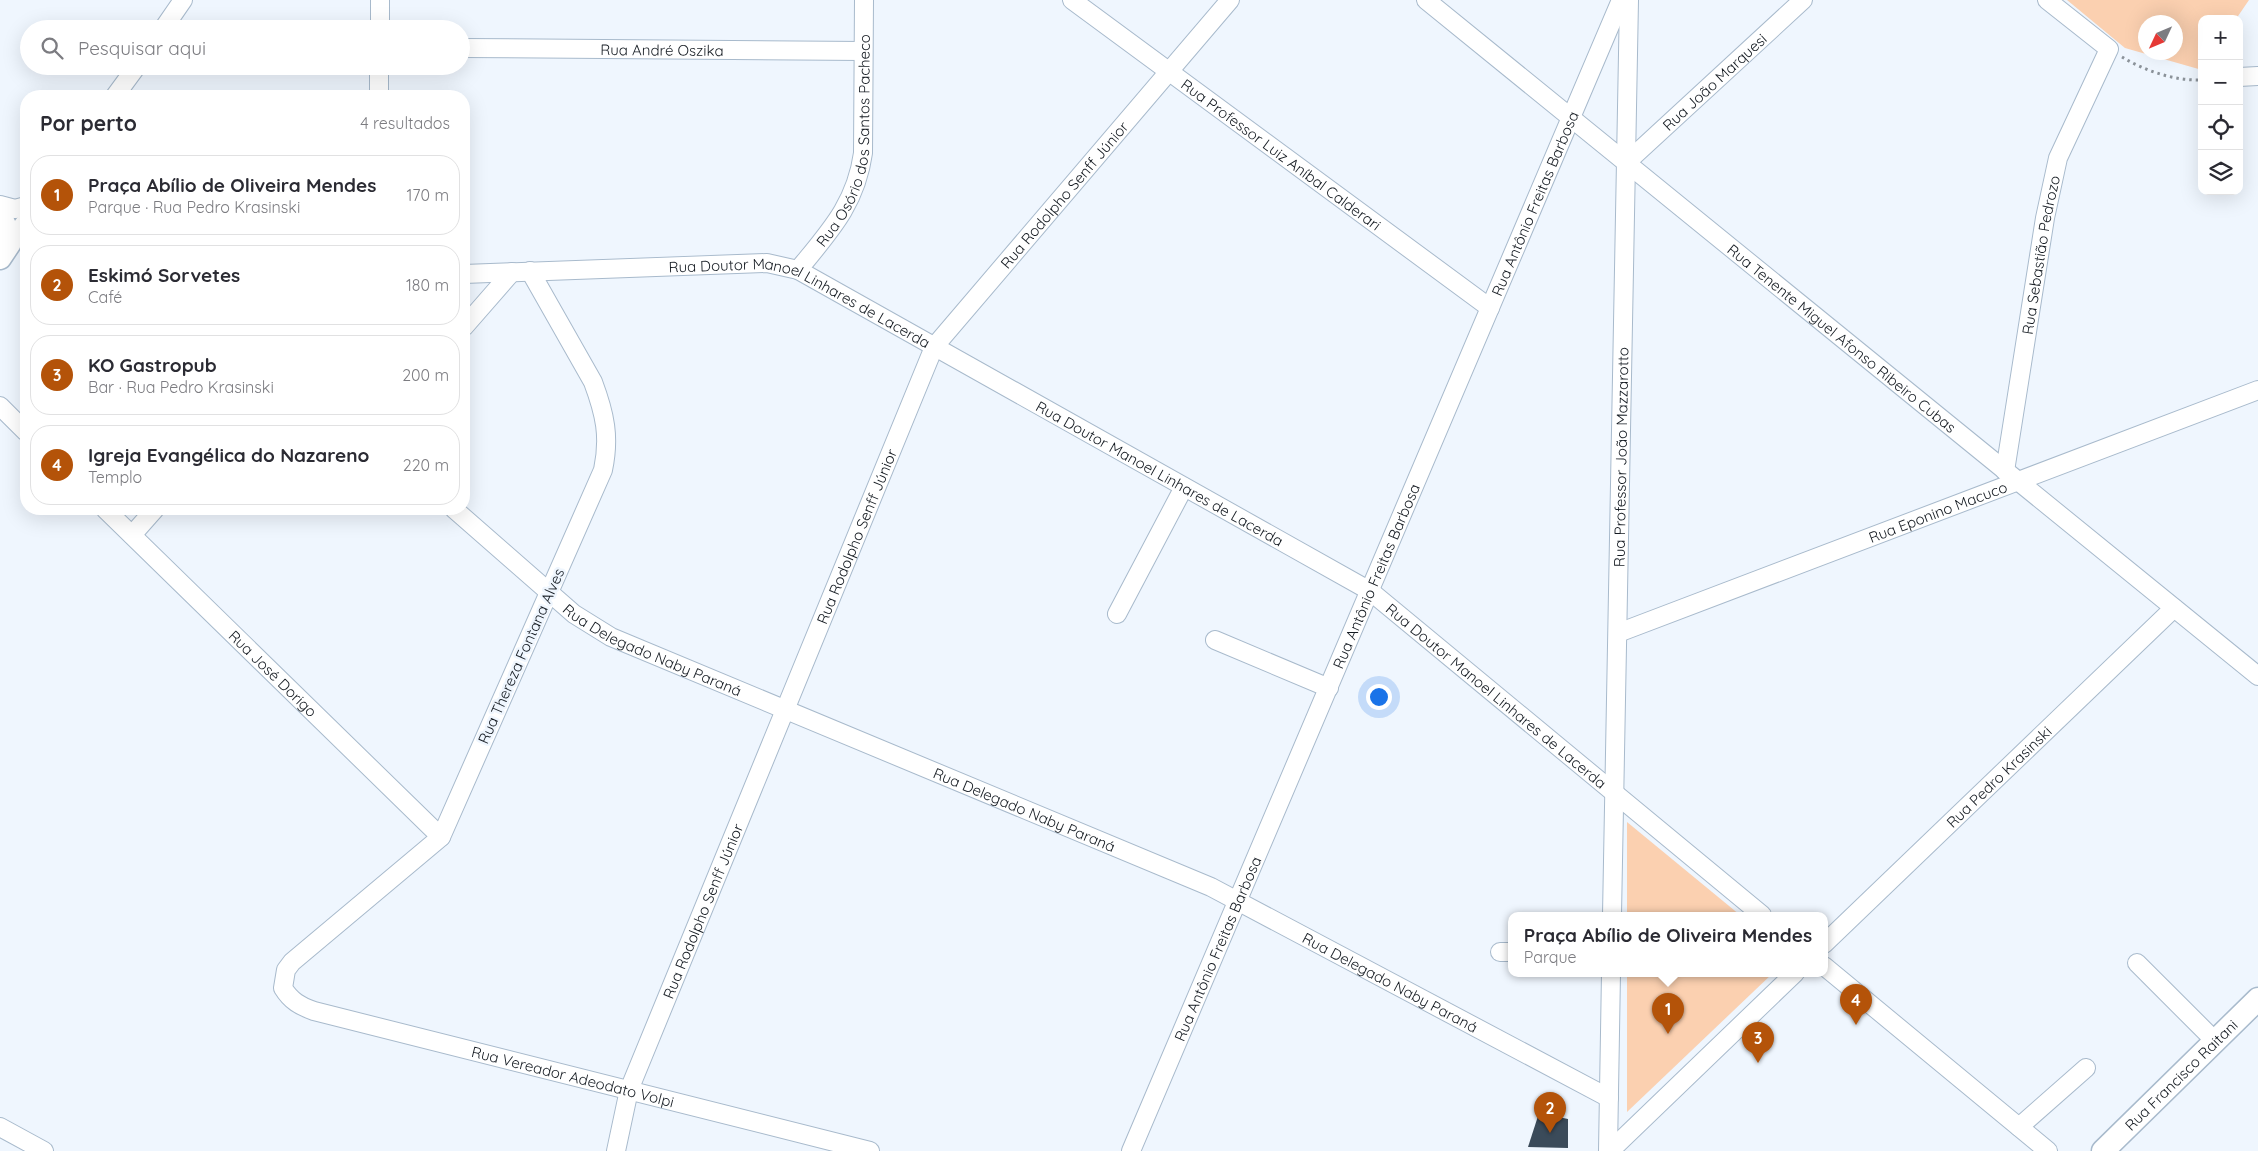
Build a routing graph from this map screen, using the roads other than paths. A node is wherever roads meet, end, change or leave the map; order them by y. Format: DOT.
graph roads {
  1 [pos="183,0"];
  2 [pos="380,0"];
  3 [pos="864,0"];
  4 [pos="1072,0"];
  5 [pos="1230,0"];
  6 [pos="1426,0"];
  7 [pos="1621,0"];
  8 [pos="1629,0"];
  9 [pos="1802,0"];
  10 [pos="2047,0"];
  11 [pos="169,20"];
  12 [pos="380,20"];
  13 [pos="470,48"];
  14 [pos="863,52"];
  15 [pos="1169,71"];
  16 [pos="130,75"];
  17 [pos="379,75"];
  18 [pos="2258,76"];
  19 [pos="2243,77"];
  20 [pos="119,90"];
  21 [pos="379,90"];
  22 [pos="1571,118"];
  23 [pos="1626,163"];
  24 [pos="0,204"];
  25 [pos="20,208"];
  26 [pos="0,214"];
  27 [pos="20,230"];
  28 [pos="5,251"];
  29 [pos="798,270"];
  30 [pos="521,272"];
  31 [pos="470,274"];
  32 [pos="1490,308"];
  33 [pos="470,321"];
  34 [pos="934,347"];
  35 [pos="2258,390"];
  36 [pos="0,406"];
  37 [pos="20,426"];
  38 [pos="2012,476"];
  39 [pos="1184,487"];
  40 [pos="111,515"];
  41 [pos="149,515"];
  42 [pos="461,515"];
  43 [pos="132,534"];
  44 [pos="1370,591"];
  45 [pos="549,592"];
  46 [pos="2174,608"];
  47 [pos="1117,614"];
  48 [pos="1618,633"];
  49 [pos="1214,640"];
  50 [pos="2258,676"];
  51 [pos="1329,688"];
  52 [pos="784,710"];
  53 [pos="1614,795"];
  54 [pos="441,837"];
  55 [pos="1238,900"];
  56 [pos="1612,912"];
  57 [pos="1758,912"];
  58 [pos="1828,940"];
  59 [pos="2137,963"];
  60 [pos="1828,969"];
  61 [pos="1611,977"];
  62 [pos="1791,977"];
  63 [pos="283,988"];
  64 [pos="2258,999"];
  65 [pos="2215,1042"];
  66 [pos="2086,1068"];
  67 [pos="629,1090"];
  68 [pos="1609,1098"];
  69 [pos="0,1127"];
  70 [pos="2019,1127"];
  71 [pos="44,1151"];
  72 [pos="616,1151"];
  73 [pos="870,1151"];
  74 [pos="1131,1151"];
  75 [pos="1609,1151"];
  76 [pos="2048,1151"];
  77 [pos="2104,1151"];
  1 -- 11 [label="street"];
  2 -- 12 [label="street"];
  3 -- 14 [label="street, Rua Osório dos Santos Pacheco"];
  4 -- 15 [label="street, Rua Professor Luiz Aníbal Calderari"];
  5 -- 15 [label="street, Rua Rodolpho Senff Júnior"];
  6 -- 22 [label="street, Rua Tenente Miguel Afonso Ribeiro Cubas"];
  7 -- 22 [label="street, Rua Antônio Freitas Barbosa"];
  8 -- 23 [label="street, Rua Professor João Mazzarotto"];
  9 -- 23 [label="street, Rua João Marquesi"];
  10 -- 38 [label="street, Rua Sebastião Pedrozo"];
  13 -- 14 [label="street, Rua André Oszika"];
  14 -- 29 [label="street, Rua Osório dos Santos Pacheco"];
  15 -- 32 [label="street, Rua Professor Luiz Aníbal Calderari"];
  15 -- 34 [label="street, Rua Rodolpho Senff Júnior"];
  16 -- 20 [label="street"];
  17 -- 21 [label="street"];
  18 -- 19 [label="street"];
  22 -- 23 [label="street, Rua Tenente Miguel Afonso Ribeiro Cubas"];
  22 -- 32 [label="street, Rua Antônio Freitas Barbosa"];
  23 -- 38 [label="street, Rua Tenente Miguel Afonso Ribeiro Cubas"];
  23 -- 48 [label="street, Rua Professor João Mazzarotto"];
  24 -- 25 [label="street"];
  26 -- 28 [label="main road"];
  27 -- 28 [label="street"];
  29 -- 30 [label="street, Rua Doutor Manoel Linhares de Lacerda"];
  29 -- 34 [label="street, Rua Doutor Manoel Linhares de Lacerda"];
  30 -- 31 [label="street, Rua Doutor Manoel Linhares de Lacerda"];
  30 -- 33 [label="street"];
  30 -- 45 [label="street, Rua Thereza Fontana Alves"];
  32 -- 44 [label="street, Rua Antônio Freitas Barbosa"];
  34 -- 39 [label="street, Rua Doutor Manoel Linhares de Lacerda"];
  34 -- 52 [label="street, Rua Rodolpho Senff Júnior"];
  35 -- 38 [label="street, Rua Eponino Macuco"];
  36 -- 37 [label="street"];
  38 -- 46 [label="street, Rua Tenente Miguel Afonso Ribeiro Cubas"];
  38 -- 48 [label="street, Rua Eponino Macuco"];
  39 -- 44 [label="street, Rua Doutor Manoel Linhares de Lacerda"];
  39 -- 47 [label="street"];
  40 -- 43 [label="street, Rua José Dorigo"];
  41 -- 43 [label="street"];
  42 -- 45 [label="street, Rua Delegado Naby Paraná"];
  43 -- 54 [label="street, Rua José Dorigo"];
  44 -- 51 [label="street, Rua Antônio Freitas Barbosa"];
  44 -- 53 [label="street, Rua Doutor Manoel Linhares de Lacerda"];
  45 -- 52 [label="street, Rua Delegado Naby Paraná"];
  45 -- 54 [label="street, Rua Thereza Fontana Alves"];
  46 -- 50 [label="street, Rua Tenente Miguel Afonso Ribeiro Cubas"];
  46 -- 58 [label="street, Rua Pedro Krasinski"];
  48 -- 53 [label="street, Rua Professor João Mazzarotto"];
  49 -- 51 [label="street"];
  51 -- 55 [label="street, Rua Antônio Freitas Barbosa"];
  52 -- 55 [label="street, Rua Delegado Naby Paraná"];
  52 -- 67 [label="street, Rua Rodolpho Senff Júnior"];
  53 -- 56 [label="street, Rua Professor João Mazzarotto"];
  53 -- 57 [label="street, Rua Doutor Manoel Linhares de Lacerda"];
  54 -- 63 [label="street, Rua Thereza Fontana Alves"];
  55 -- 68 [label="street, Rua Delegado Naby Paraná"];
  55 -- 74 [label="street, Rua Antônio Freitas Barbosa"];
  59 -- 65 [label="street"];
  60 -- 70 [label="street"];
  61 -- 68 [label="street"];
  62 -- 75 [label="street"];
  63 -- 67 [label="street, Rua Vereador Adeodato Volpi"];
  64 -- 65 [label="main road, Rua Francisco Raitani"];
  65 -- 77 [label="main road, Rua Francisco Raitani"];
  66 -- 70 [label="street"];
  67 -- 72 [label="street, Rua Rodolpho Senff Júnior"];
  67 -- 73 [label="street, Rua Vereador Adeodato Volpi"];
  68 -- 75 [label="street"];
  69 -- 71 [label="street"];
  70 -- 76 [label="street"];
}
